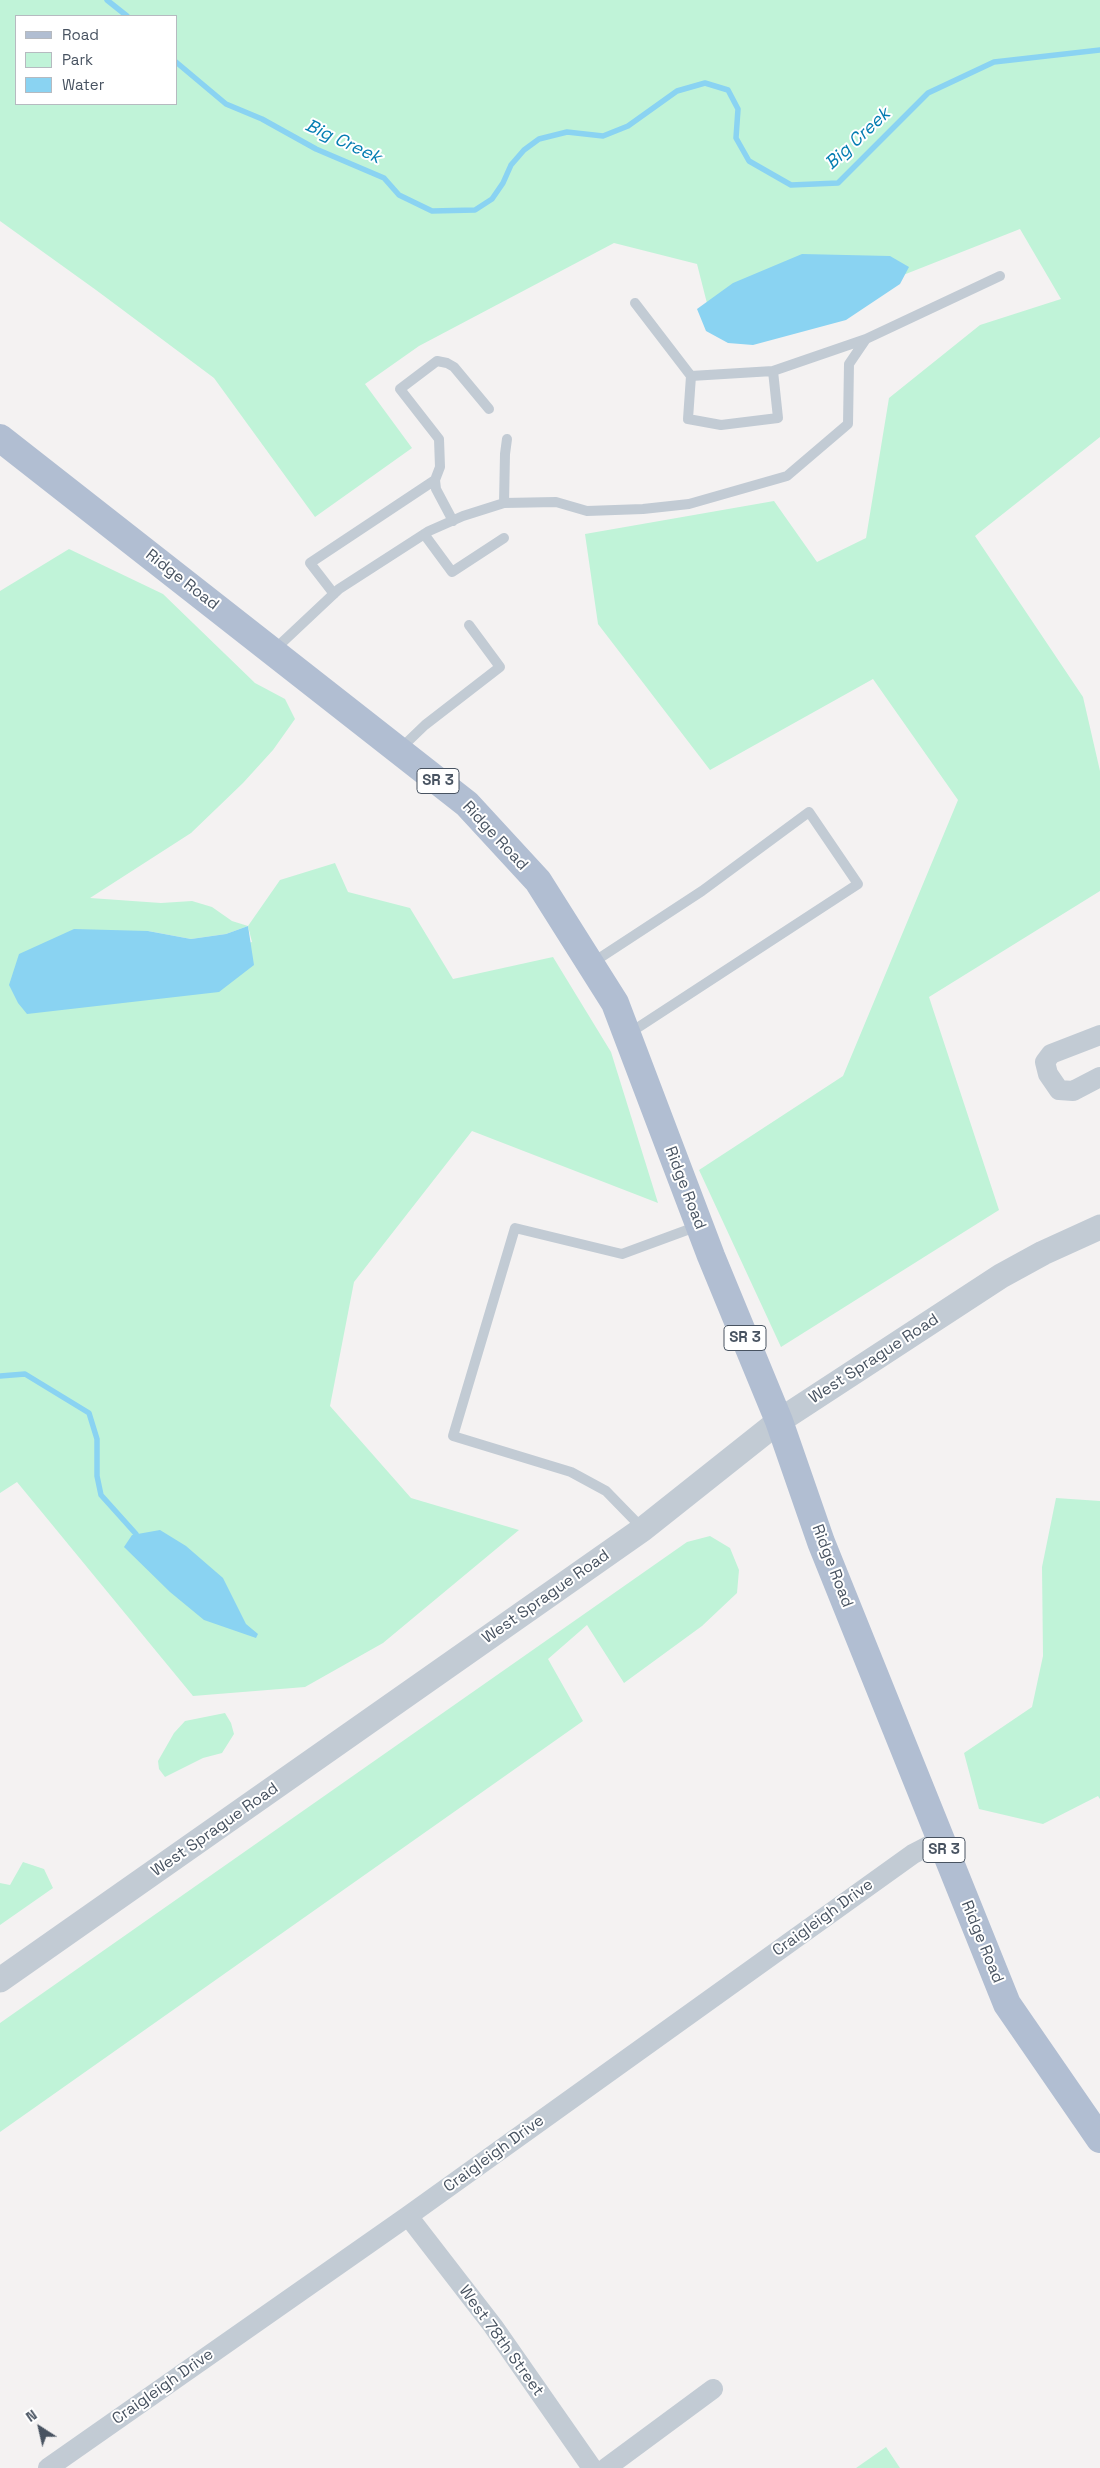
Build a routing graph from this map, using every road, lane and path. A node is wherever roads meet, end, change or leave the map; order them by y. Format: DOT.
graph roads {
  1 [pos="1000,276"];
  2 [pos="634,303"];
  3 [pos="866,339"];
  4 [pos="773,371"];
  5 [pos="691,376"];
  6 [pos="490,409"];
  7 [pos="0,438"];
  8 [pos="507,439"];
  9 [pos="435,480"];
  10 [pos="504,503"];
  11 [pos="453,520"];
  12 [pos="424,534"];
  13 [pos="504,538"];
  14 [pos="334,594"];
  15 [pos="469,625"];
  16 [pos="272,651"];
  17 [pos="398,750"];
  18 [pos="590,964"];
  19 [pos="627,1035"];
  20 [pos="1100,1035"];
  21 [pos="1100,1077"];
  22 [pos="700,1226"];
  23 [pos="1100,1227"];
  24 [pos="779,1421"];
  25 [pos="643,1529"];
  26 [pos="940,1840"];
  27 [pos="0,1980"];
  28 [pos="1100,2139"];
  29 [pos="408,2216"];
  30 [pos="713,2389"];
  31 [pos="48,2468"];
  32 [pos="592,2468"];
  33 [pos="606,2468"];
  1 -- 3 [label="lane"];
  2 -- 5 [label="lane"];
  3 -- 4 [label="lane"];
  3 -- 10 [label="lane"];
  4 -- 5 [label="lane"];
  4 -- 5 [label="lane"];
  6 -- 9 [label="lane"];
  7 -- 16 [label="main road, Ridge Road / SR 3"];
  8 -- 10 [label="lane"];
  9 -- 11 [label="lane"];
  9 -- 14 [label="lane"];
  10 -- 11 [label="lane"];
  11 -- 12 [label="lane"];
  12 -- 13 [label="lane"];
  12 -- 14 [label="lane"];
  14 -- 16 [label="lane"];
  15 -- 17 [label="lane"];
  16 -- 17 [label="main road, Ridge Road / SR 3"];
  17 -- 18 [label="main road, Ridge Road / SR 3"];
  18 -- 19 [label="main road, Ridge Road / SR 3"];
  18 -- 19 [label="lane"];
  19 -- 22 [label="main road, Ridge Road / SR 3"];
  20 -- 21 [label="street"];
  22 -- 24 [label="main road, Ridge Road / SR 3"];
  22 -- 25 [label="lane"];
  23 -- 24 [label="street, West Sprague Road"];
  24 -- 25 [label="street, West Sprague Road"];
  24 -- 26 [label="main road, Ridge Road / SR 3"];
  25 -- 27 [label="street, West Sprague Road"];
  26 -- 28 [label="main road, Ridge Road / SR 3"];
  26 -- 29 [label="street, Craigleigh Drive"];
  29 -- 31 [label="street, Craigleigh Drive"];
  29 -- 32 [label="street, West 78th Street"];
  30 -- 33 [label="street"];
}
